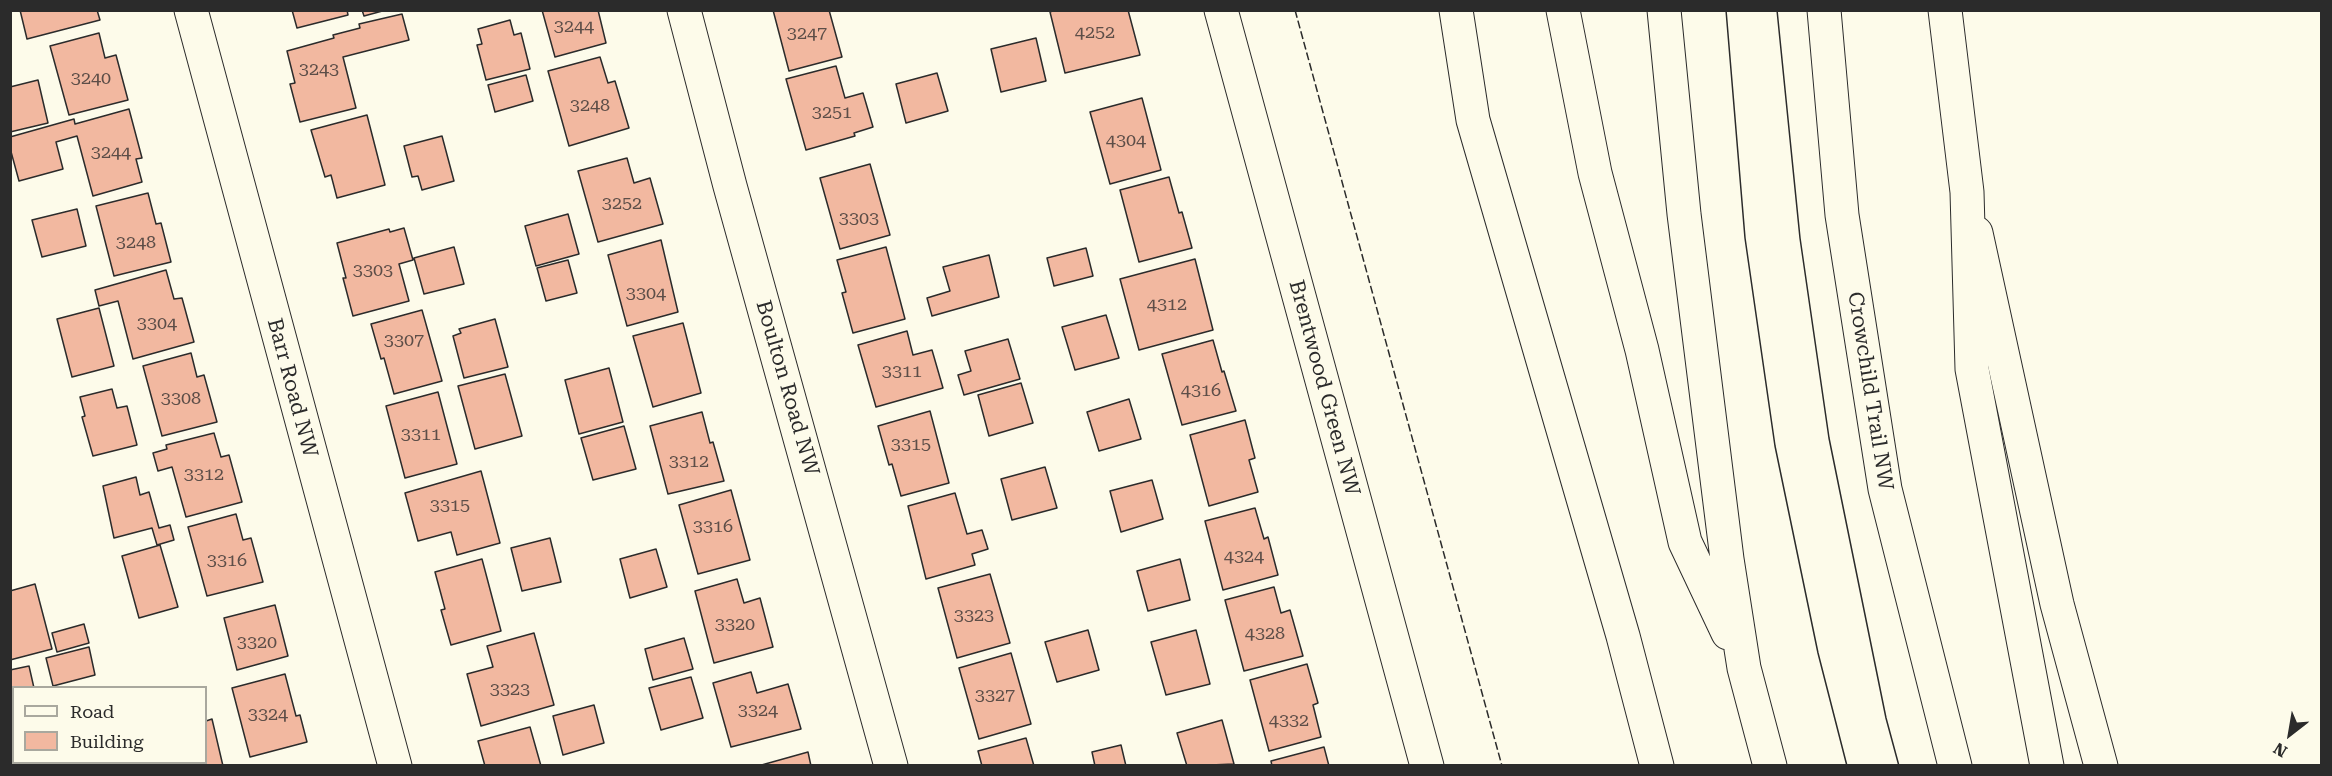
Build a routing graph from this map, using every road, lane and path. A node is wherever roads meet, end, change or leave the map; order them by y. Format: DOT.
graph roads {
  1 [pos="191,10"];
  2 [pos="684,10"];
  3 [pos="1221,10"];
  4 [pos="1456,10"];
  5 [pos="1563,10"];
  6 [pos="1664,10"];
  7 [pos="1824,10"];
  8 [pos="1945,10"];
  9 [pos="1967,192"];
  10 [pos="1744,668"];
  11 [pos="395,765"];
  12 [pos="891,765"];
  13 [pos="1426,765"];
  14 [pos="1657,765"];
  15 [pos="1770,765"];
  16 [pos="1955,765"];
  17 [pos="2047,765"];
  18 [pos="2101,765"];
  1 -- 11 [label="main road, Barr Road NW"];
  2 -- 12 [label="main road, Boulton Road NW"];
  3 -- 13 [label="main road, Brentwood Green NW"];
  4 -- 14 [label="main road"];
  5 -- 10 [label="main road"];
  6 -- 10 [label="main road"];
  7 -- 16 [label="main road, Crowchild Trail NW"];
  8 -- 9 [label="main road"];
  9 -- 17 [label="main road"];
  9 -- 18 [label="main road"];
  10 -- 15 [label="main road"];
}
